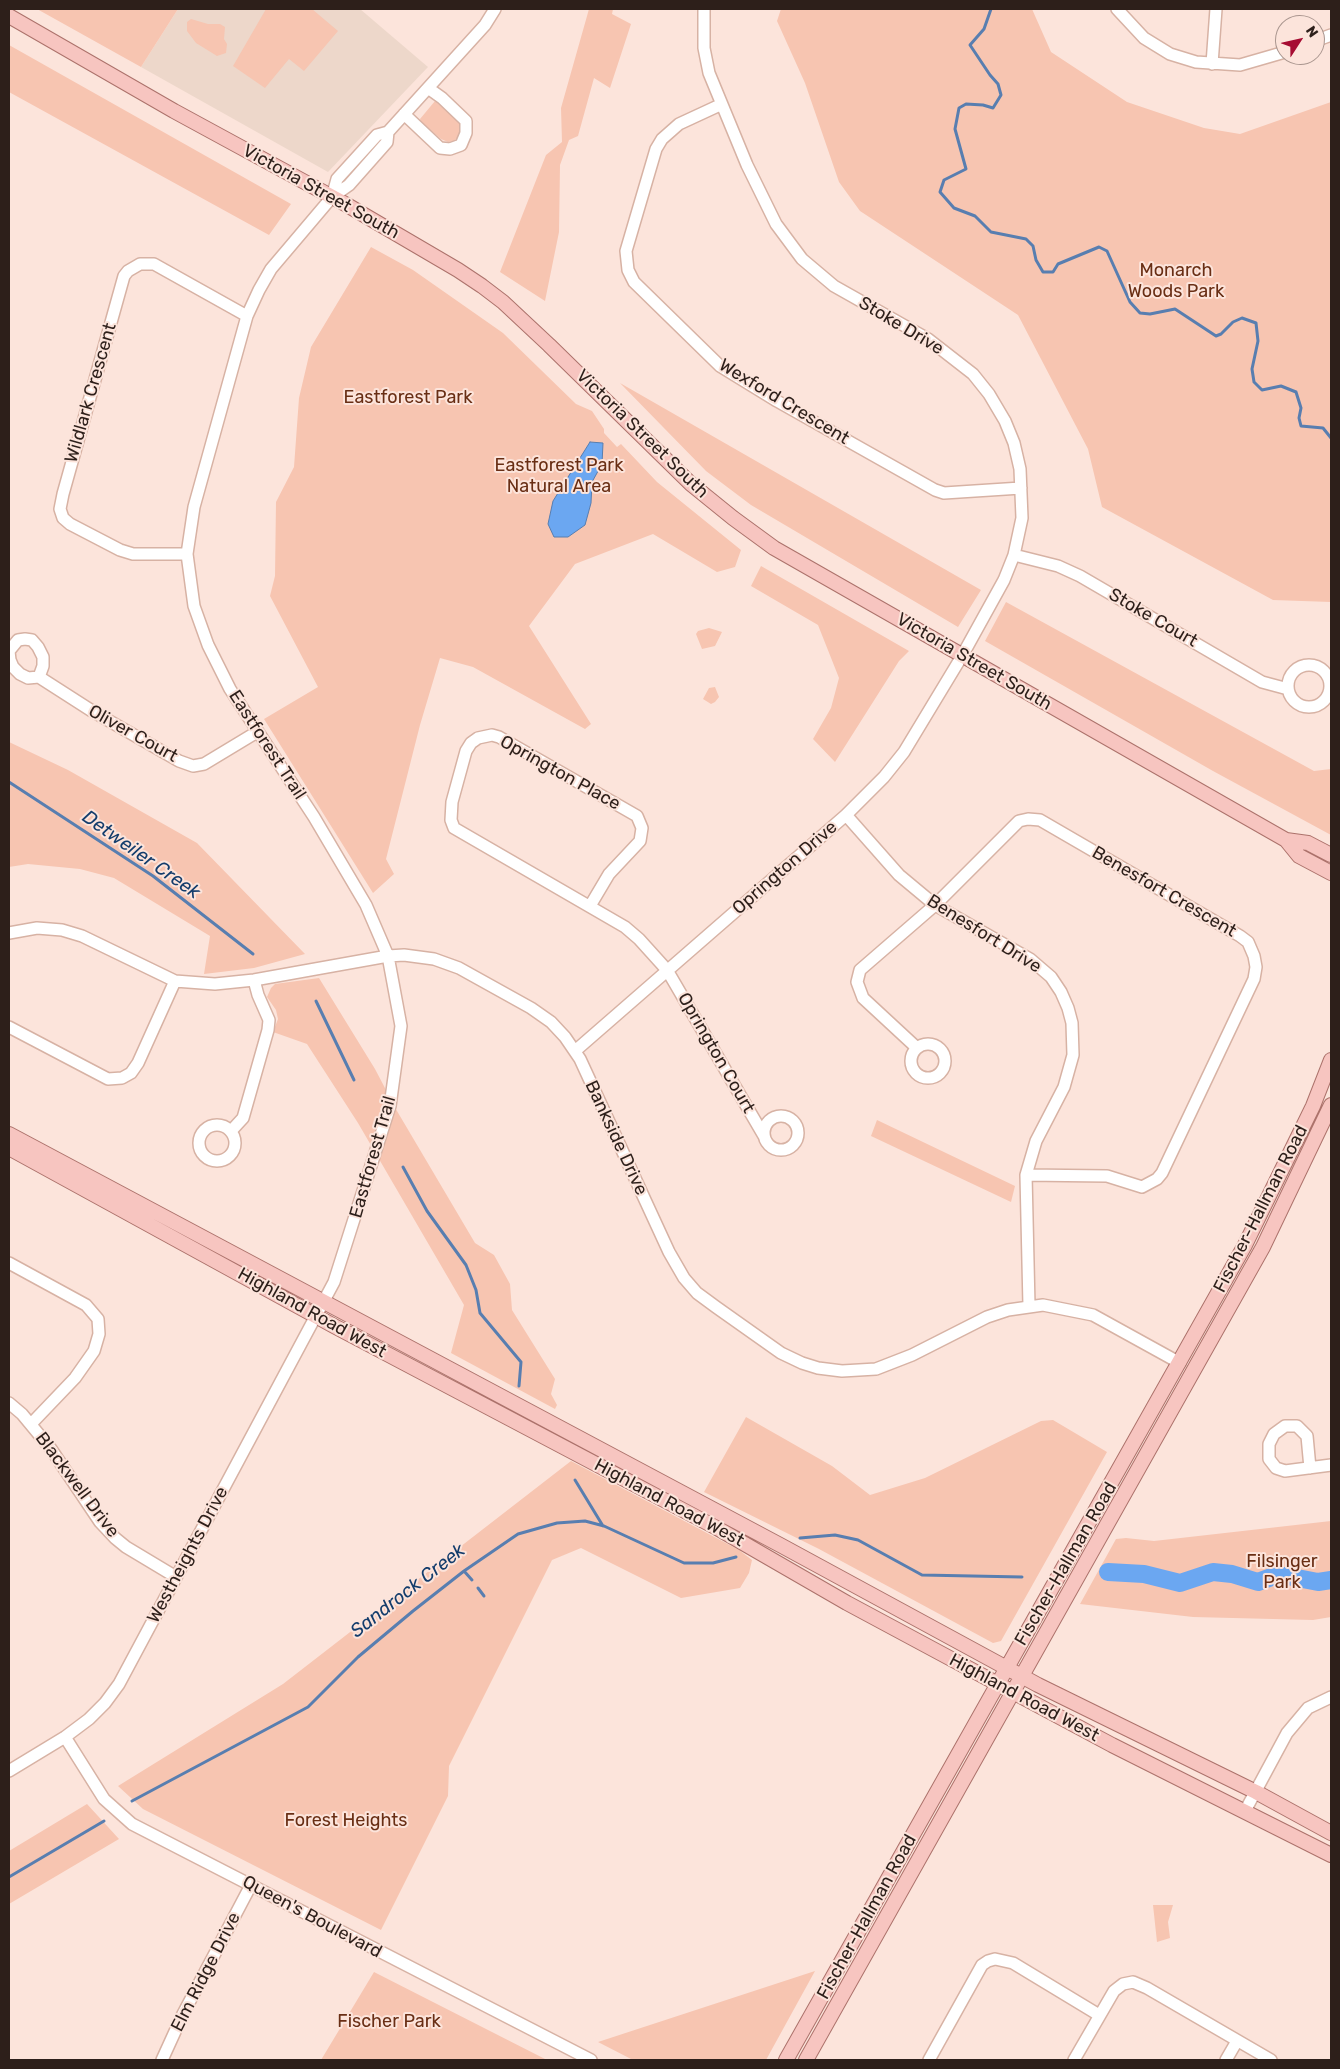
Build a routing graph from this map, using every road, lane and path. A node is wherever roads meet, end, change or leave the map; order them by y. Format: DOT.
graph roads {
  1 [pos="495,9"];
  2 [pos="704,9"];
  3 [pos="1117,9"];
  4 [pos="1216,9"];
  5 [pos="9,16"];
  6 [pos="1275,55"];
  7 [pos="1212,64"];
  8 [pos="428,88"];
  9 [pos="720,105"];
  10 [pos="404,114"];
  11 [pos="332,197"];
  12 [pos="247,316"];
  13 [pos="1021,488"];
  14 [pos="187,554"];
  15 [pos="1014,555"];
  16 [pos="962,656"];
  17 [pos="39,677"];
  18 [pos="1288,688"];
  19 [pos="257,732"];
  20 [pos="846,815"];
  21 [pos="1286,840"];
  22 [pos="1331,855"];
  23 [pos="1331,873"];
  24 [pos="935,905"];
  25 [pos="590,906"];
  26 [pos="9,933"];
  27 [pos="388,956"];
  28 [pos="667,970"];
  29 [pos="254,980"];
  30 [pos="175,981"];
  31 [pos="9,1027"];
  32 [pos="917,1048"];
  33 [pos="574,1051"];
  34 [pos="1331,1060"];
  35 [pos="1331,1105"];
  36 [pos="230,1131"];
  37 [pos="9,1134"];
  38 [pos="764,1136"];
  39 [pos="9,1148"];
  40 [pos="1026,1175"];
  41 [pos="9,1263"];
  42 [pos="324,1302"];
  43 [pos="1030,1306"];
  44 [pos="316,1316"];
  45 [pos="1180,1362"];
  46 [pos="9,1402"];
  47 [pos="31,1424"];
  48 [pos="1331,1465"];
  49 [pos="1310,1468"];
  50 [pos="176,1577"];
  51 [pos="1007,1668"];
  52 [pos="1022,1677"];
  53 [pos="998,1684"];
  54 [pos="1014,1692"];
  55 [pos="1331,1697"];
  56 [pos="65,1737"];
  57 [pos="9,1771"];
  58 [pos="1256,1792"];
  59 [pos="1246,1811"];
  60 [pos="1331,1833"];
  61 [pos="1331,1855"];
  62 [pos="251,1885"];
  63 [pos="1099,2015"];
  64 [pos="1236,2041"];
  65 [pos="162,2060"];
  66 [pos="591,2060"];
  67 [pos="786,2060"];
  68 [pos="806,2060"];
  69 [pos="930,2060"];
  70 [pos="1074,2060"];
  71 [pos="1226,2060"];
  72 [pos="1271,2060"];
  1 -- 8 [label="street, Eastforest Trail"];
  2 -- 9 [label="street, Stoke Drive"];
  3 -- 7 [label="street"];
  4 -- 7 [label="street"];
  5 -- 11 [label="main road, Victoria Street South"];
  6 -- 7 [label="street"];
  8 -- 10 [label="street, Eastforest Trail"];
  8 -- 10 [label="street"];
  9 -- 13 [label="street, Stoke Drive"];
  9 -- 13 [label="street, Wexford Crescent"];
  10 -- 11 [label="street, Eastforest Trail"];
  11 -- 12 [label="street, Eastforest Trail"];
  11 -- 16 [label="main road, Victoria Street South"];
  12 -- 14 [label="street, Eastforest Trail"];
  12 -- 14 [label="street, Wildlark Crescent"];
  13 -- 15 [label="street, Stoke Drive"];
  14 -- 19 [label="street, Eastforest Trail"];
  15 -- 16 [label="street, Stoke Drive"];
  15 -- 18 [label="street, Stoke Court"];
  16 -- 20 [label="street, Oprington Drive"];
  16 -- 21 [label="main road, Victoria Street South"];
  17 -- 19 [label="street, Oliver Court"];
  19 -- 27 [label="street, Eastforest Trail"];
  20 -- 24 [label="street, Benesfort Drive"];
  20 -- 28 [label="street, Oprington Drive"];
  21 -- 22 [label="main road, Victoria Street South"];
  21 -- 23 [label="main road, Victoria Street South"];
  24 -- 32 [label="street, Benesfort Crescent"];
  24 -- 40 [label="street, Benesfort Drive"];
  24 -- 40 [label="street, Benesfort Crescent"];
  25 -- 25 [label="street, Oprington Place"];
  25 -- 28 [label="street, Oprington Place"];
  26 -- 30 [label="street, Bankside Drive"];
  27 -- 29 [label="street, Bankside Drive"];
  27 -- 33 [label="street, Bankside Drive"];
  27 -- 42 [label="street, Eastforest Trail"];
  28 -- 33 [label="street, Oprington Drive"];
  28 -- 38 [label="street, Oprington Court"];
  29 -- 30 [label="street, Bankside Drive"];
  29 -- 36 [label="street"];
  30 -- 31 [label="street"];
  33 -- 43 [label="street, Bankside Drive"];
  34 -- 45 [label="main road, Fischer-Hallman Road"];
  35 -- 52 [label="main road, Fischer-Hallman Road"];
  37 -- 42 [label="main road, Highland Road West"];
  39 -- 44 [label="main road, Highland Road West"];
  40 -- 43 [label="street, Benesfort Drive"];
  41 -- 47 [label="street"];
  42 -- 44 [label="street, Westheights Drive"];
  42 -- 51 [label="main road, Highland Road West"];
  43 -- 45 [label="street, Bankside Drive"];
  44 -- 50 [label="street, Westheights Drive"];
  44 -- 53 [label="main road, Highland Road West"];
  45 -- 51 [label="main road, Fischer-Hallman Road"];
  46 -- 47 [label="street, Blackwell Drive"];
  47 -- 50 [label="street, Blackwell Drive"];
  48 -- 49 [label="street"];
  49 -- 49 [label="street"];
  50 -- 56 [label="street, Westheights Drive"];
  51 -- 52 [label="main road, Highland Road West"];
  51 -- 53 [label="main road, Fischer-Hallman Road"];
  52 -- 54 [label="main road, Fischer-Hallman Road"];
  52 -- 58 [label="main road, Highland Road West"];
  53 -- 54 [label="main road, Highland Road West"];
  53 -- 67 [label="main road, Fischer-Hallman Road"];
  54 -- 59 [label="main road, Highland Road West"];
  54 -- 68 [label="main road, Fischer-Hallman Road"];
  55 -- 58 [label="street"];
  56 -- 57 [label="street, Westheights Drive"];
  56 -- 62 [label="street, Queen's Boulevard"];
  58 -- 59 [label="street"];
  58 -- 60 [label="main road, Highland Road West"];
  59 -- 61 [label="main road, Highland Road West"];
  62 -- 65 [label="street, Elm Ridge Drive"];
  62 -- 66 [label="street, Queen's Boulevard"];
  63 -- 64 [label="street"];
  63 -- 69 [label="street"];
  63 -- 70 [label="street"];
  64 -- 71 [label="street"];
  64 -- 72 [label="street"];
}
